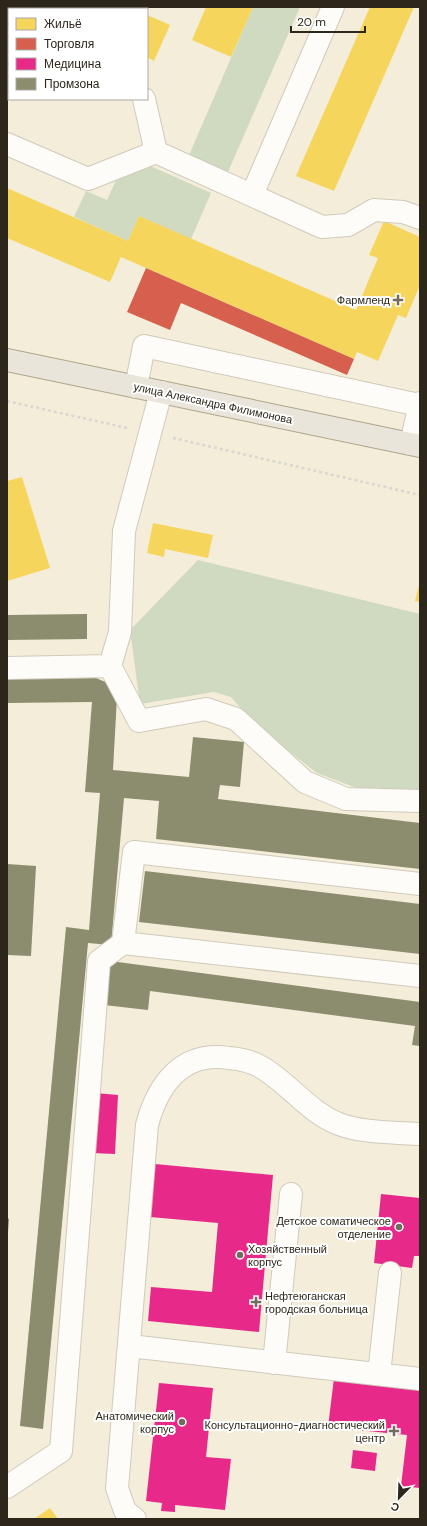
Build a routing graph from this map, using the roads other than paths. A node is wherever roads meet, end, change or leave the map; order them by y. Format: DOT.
graph roads {
  1 [pos="333,7"];
  2 [pos="144,100"];
  3 [pos="7,144"];
  4 [pos="156,152"];
  5 [pos="252,195"];
  6 [pos="420,218"];
  7 [pos="7,360"];
  8 [pos="136,387"];
  9 [pos="161,392"];
  10 [pos="420,404"];
  11 [pos="416,445"];
  12 [pos="110,666"];
  13 [pos="7,668"];
  14 [pos="420,801"];
  15 [pos="420,884"];
  16 [pos="123,943"];
  17 [pos="420,976"];
  18 [pos="417,1134"];
  19 [pos="291,1194"];
  20 [pos="390,1273"];
  21 [pos="130,1346"];
  22 [pos="274,1362"];
  23 [pos="379,1374"];
  24 [pos="420,1379"];
  25 [pos="7,1487"];
  26 [pos="135,1519"];
  1 -- 5 [label="lane"];
  2 -- 4 [label="lane"];
  3 -- 4 [label="lane"];
  4 -- 5 [label="lane"];
  5 -- 6 [label="lane"];
  7 -- 8 [label="main road, улица Александра Филимонова"];
  8 -- 9 [label="main road, улица Александра Филимонова"];
  8 -- 10 [label="lane"];
  9 -- 11 [label="main road, улица Александра Филимонова"];
  9 -- 12 [label="lane"];
  10 -- 11 [label="lane"];
  12 -- 13 [label="lane"];
  12 -- 14 [label="lane"];
  15 -- 16 [label="lane"];
  16 -- 17 [label="lane"];
  16 -- 25 [label="lane"];
  18 -- 21 [label="lane"];
  19 -- 22 [label="lane"];
  20 -- 23 [label="lane"];
  21 -- 22 [label="lane"];
  21 -- 26 [label="lane"];
  22 -- 23 [label="lane"];
  23 -- 24 [label="lane"];
}
